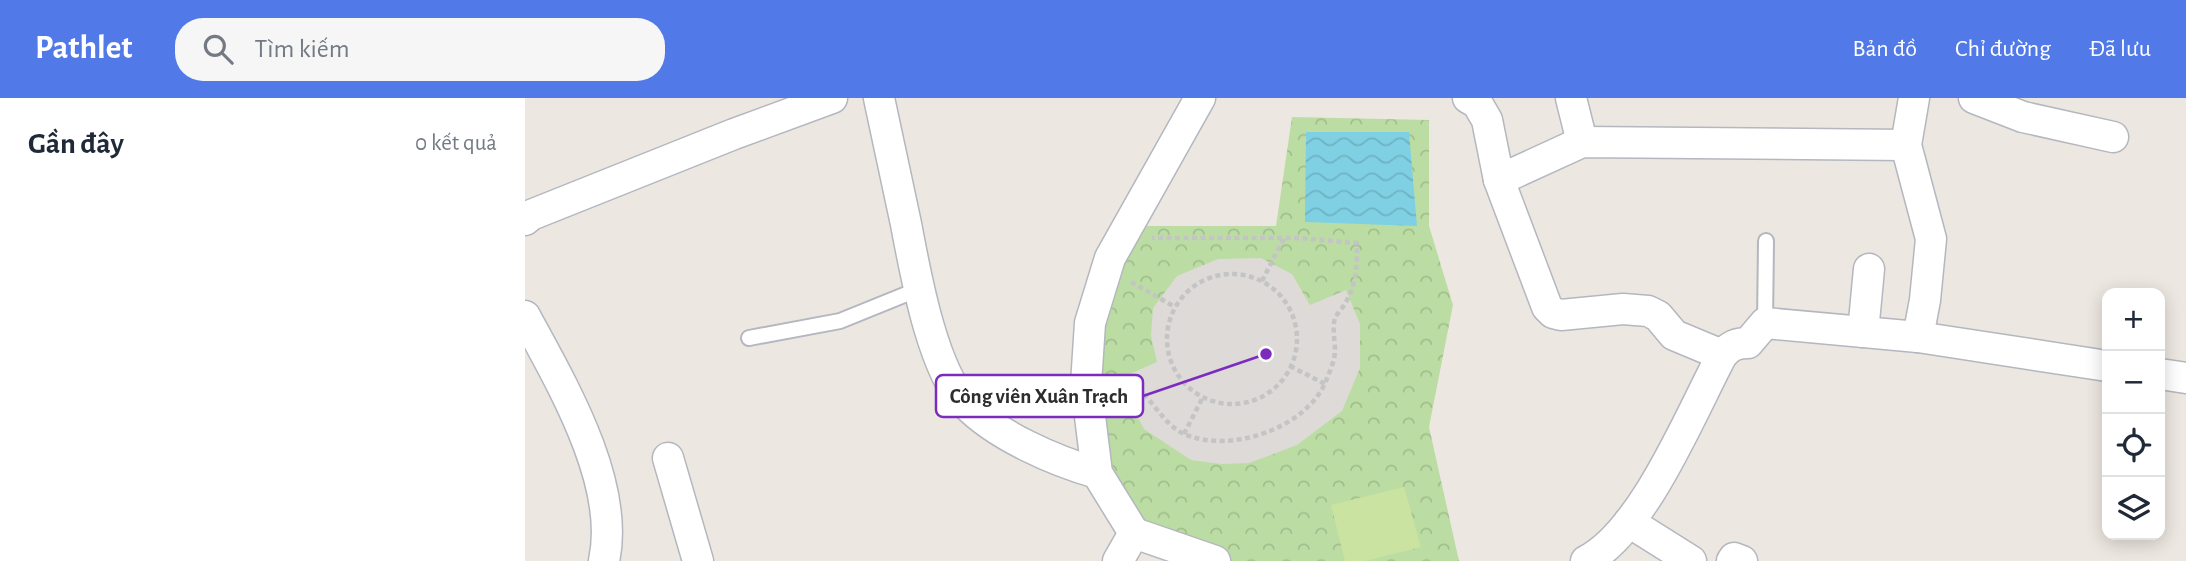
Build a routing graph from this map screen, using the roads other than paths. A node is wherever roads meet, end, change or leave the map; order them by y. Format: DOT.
graph roads {
  1 [pos="832,98"];
  2 [pos="879,98"];
  3 [pos="1200,98"];
  4 [pos="1468,98"];
  5 [pos="1571,98"];
  6 [pos="1913,98"];
  7 [pos="1973,98"];
  8 [pos="2113,137"];
  9 [pos="1582,142"];
  10 [pos="1906,145"];
  11 [pos="1499,180"];
  12 [pos="525,220"];
  13 [pos="1766,241"];
  14 [pos="1869,269"];
  15 [pos="919,289"];
  16 [pos="525,316"];
  17 [pos="1766,323"];
  18 [pos="1863,332"];
  19 [pos="1918,337"];
  20 [pos="749,338"];
  21 [pos="1722,355"];
  22 [pos="2102,365"];
  23 [pos="2165,375"];
  24 [pos="2186,378"];
  25 [pos="668,458"];
  26 [pos="1097,473"];
  27 [pos="1629,522"];
  28 [pos="1134,533"];
  29 [pos="604,561"];
  30 [pos="698,561"];
  31 [pos="1118,561"];
  32 [pos="1215,561"];
  33 [pos="1586,561"];
  34 [pos="1691,561"];
  35 [pos="1732,561"];
  36 [pos="1742,561"];
  1 -- 12 [label="street"];
  2 -- 15 [label="street"];
  3 -- 26 [label="street"];
  4 -- 11 [label="street"];
  5 -- 9 [label="street"];
  6 -- 10 [label="street"];
  7 -- 8 [label="street"];
  9 -- 10 [label="street"];
  9 -- 11 [label="street"];
  10 -- 19 [label="street"];
  11 -- 21 [label="street"];
  13 -- 17 [label="lane"];
  14 -- 18 [label="street"];
  15 -- 20 [label="lane"];
  15 -- 26 [label="street"];
  16 -- 29 [label="street"];
  17 -- 18 [label="street"];
  17 -- 21 [label="street"];
  18 -- 19 [label="street"];
  19 -- 22 [label="street"];
  21 -- 27 [label="street"];
  23 -- 24 [label="street"];
  25 -- 30 [label="street"];
  26 -- 28 [label="street"];
  27 -- 33 [label="street"];
  27 -- 34 [label="street"];
  28 -- 31 [label="street"];
  28 -- 32 [label="street"];
  35 -- 36 [label="street"];
}
